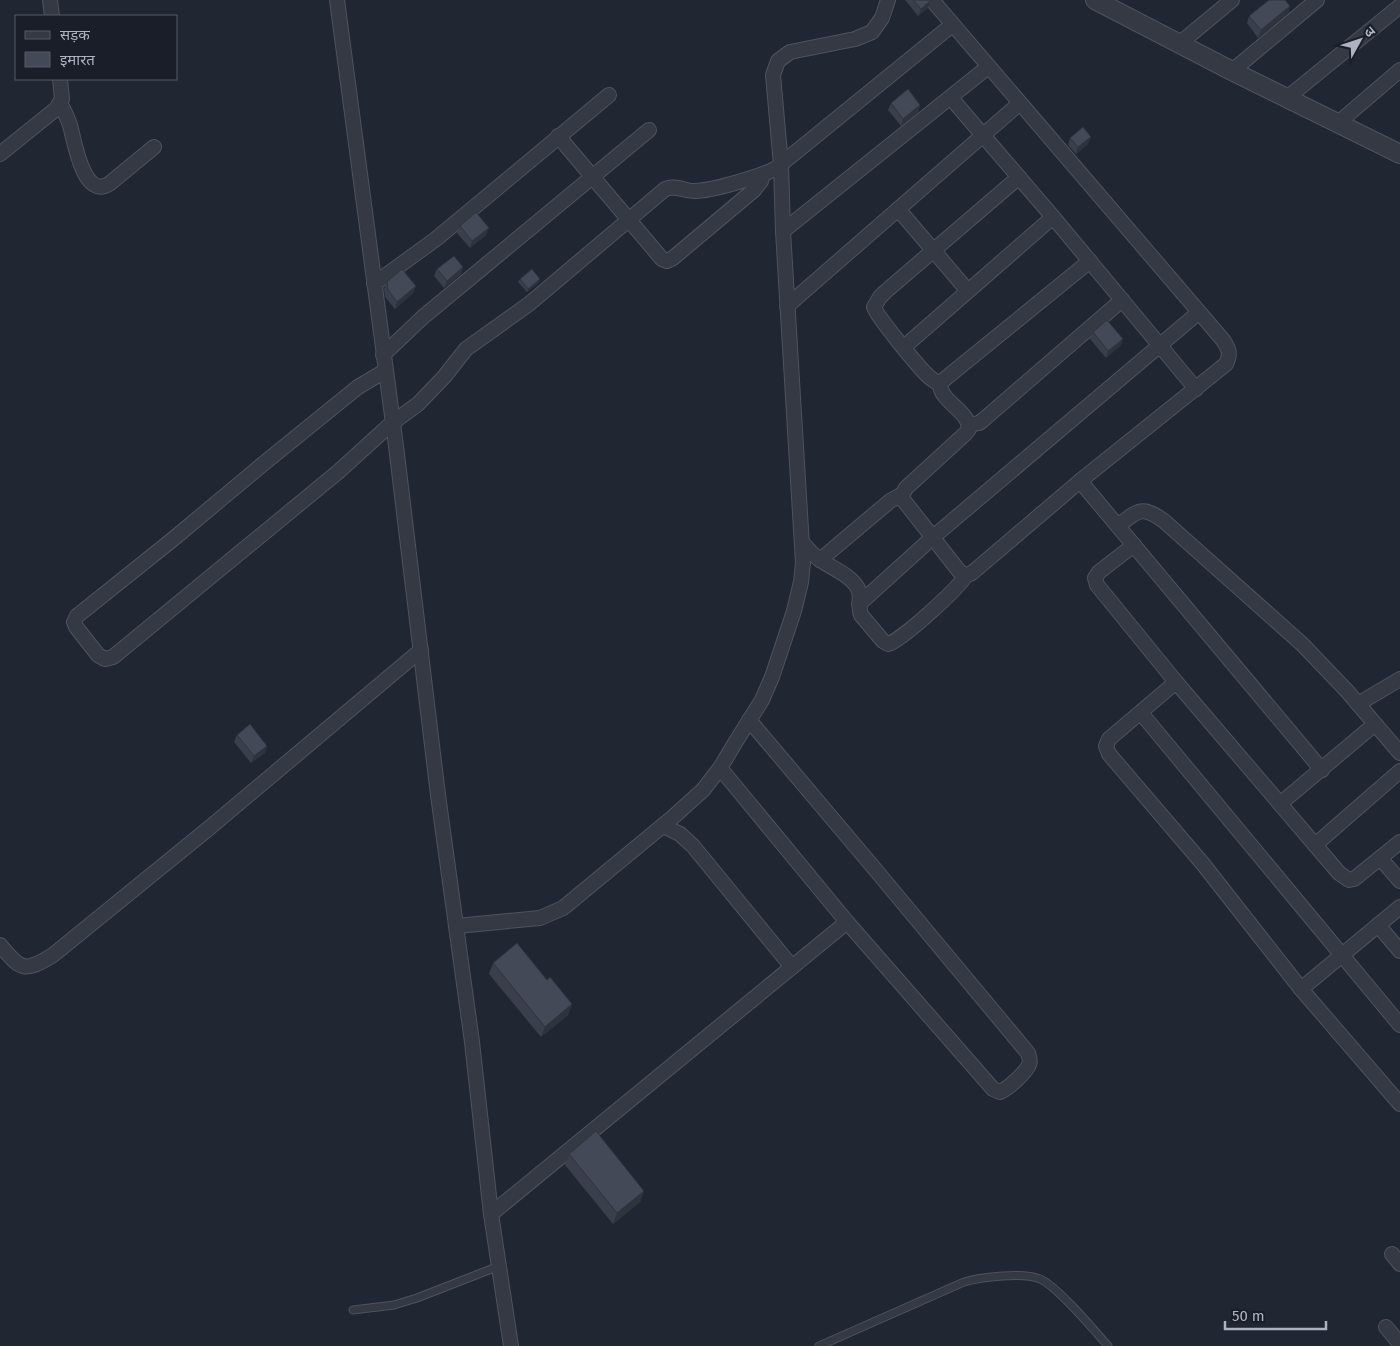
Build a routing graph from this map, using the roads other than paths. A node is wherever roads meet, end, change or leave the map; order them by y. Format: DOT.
graph roads {
  1 [pos="50,0"];
  2 [pos="337,0"];
  3 [pos="888,0"];
  4 [pos="932,0"];
  5 [pos="1095,0"];
  6 [pos="1232,0"];
  7 [pos="1317,0"];
  8 [pos="1400,6"];
  9 [pos="52,15"];
  10 [pos="952,25"];
  11 [pos="1179,44"];
  12 [pos="988,68"];
  13 [pos="1400,70"];
  14 [pos="1232,72"];
  15 [pos="60,80"];
  16 [pos="609,95"];
  17 [pos="951,98"];
  18 [pos="1287,98"];
  19 [pos="1020,103"];
  20 [pos="60,104"];
  21 [pos="1338,122"];
  22 [pos="649,130"];
  23 [pos="983,134"];
  24 [pos="558,136"];
  25 [pos="154,147"];
  26 [pos="1397,147"];
  27 [pos="0,154"];
  28 [pos="781,165"];
  29 [pos="763,174"];
  30 [pos="593,177"];
  31 [pos="1020,177"];
  32 [pos="898,209"];
  33 [pos="1053,217"];
  34 [pos="630,219"];
  35 [pos="783,231"];
  36 [pos="934,251"];
  37 [pos="1090,261"];
  38 [pos="374,284"];
  39 [pos="968,291"];
  40 [pos="1122,300"];
  41 [pos="787,306"];
  42 [pos="1198,313"];
  43 [pos="1160,346"];
  44 [pos="904,347"];
  45 [pos="383,355"];
  46 [pos="385,371"];
  47 [pos="940,384"];
  48 [pos="1196,389"];
  49 [pos="392,422"];
  50 [pos="969,425"];
  51 [pos="1080,482"];
  52 [pos="901,495"];
  53 [pos="1118,526"];
  54 [pos="932,538"];
  55 [pos="802,542"];
  56 [pos="1134,545"];
  57 [pos="820,560"];
  58 [pos="966,575"];
  59 [pos="860,604"];
  60 [pos="422,650"];
  61 [pos="1400,679"];
  62 [pos="1176,682"];
  63 [pos="1358,704"];
  64 [pos="1141,713"];
  65 [pos="749,720"];
  66 [pos="1375,724"];
  67 [pos="1400,754"];
  68 [pos="720,768"];
  69 [pos="1322,770"];
  70 [pos="1400,771"];
  71 [pos="1281,803"];
  72 [pos="663,826"];
  73 [pos="1400,842"];
  74 [pos="1315,845"];
  75 [pos="1380,858"];
  76 [pos="1400,881"];
  77 [pos="1400,907"];
  78 [pos="847,922"];
  79 [pos="1378,925"];
  80 [pos="458,926"];
  81 [pos="0,945"];
  82 [pos="1400,951"];
  83 [pos="1342,956"];
  84 [pos="792,967"];
  85 [pos="1301,989"];
  86 [pos="1400,1025"];
  87 [pos="1400,1104"];
  88 [pos="491,1214"];
  89 [pos="499,1266"];
  90 [pos="353,1310"];
  91 [pos="1386,1327"];
  92 [pos="1400,1344"];
  93 [pos="511,1346"];
  94 [pos="819,1346"];
  95 [pos="1108,1346"];
  1 -- 9 [label="street"];
  2 -- 38 [label="street"];
  3 -- 28 [label="street"];
  4 -- 10 [label="street"];
  5 -- 11 [label="street"];
  6 -- 11 [label="street"];
  7 -- 14 [label="street"];
  8 -- 18 [label="street"];
  10 -- 12 [label="street"];
  10 -- 28 [label="street"];
  11 -- 14 [label="street"];
  12 -- 17 [label="street"];
  12 -- 19 [label="street"];
  13 -- 21 [label="street"];
  14 -- 18 [label="street"];
  15 -- 20 [label="street"];
  16 -- 24 [label="street"];
  17 -- 23 [label="street"];
  17 -- 35 [label="street"];
  18 -- 21 [label="street"];
  19 -- 23 [label="street"];
  19 -- 42 [label="street"];
  20 -- 25 [label="street"];
  20 -- 27 [label="street"];
  21 -- 26 [label="street"];
  22 -- 30 [label="street"];
  23 -- 31 [label="street"];
  23 -- 32 [label="street"];
  24 -- 30 [label="street"];
  24 -- 38 [label="street"];
  28 -- 29 [label="street"];
  28 -- 35 [label="street"];
  29 -- 34 [label="street"];
  29 -- 34 [label="street"];
  30 -- 34 [label="street"];
  30 -- 45 [label="street"];
  31 -- 33 [label="street"];
  31 -- 36 [label="street"];
  32 -- 36 [label="street"];
  32 -- 41 [label="street"];
  33 -- 37 [label="street"];
  33 -- 39 [label="street"];
  34 -- 49 [label="street"];
  35 -- 41 [label="street"];
  36 -- 39 [label="street"];
  36 -- 44 [label="street"];
  37 -- 40 [label="street"];
  37 -- 47 [label="street"];
  38 -- 45 [label="street"];
  39 -- 44 [label="street"];
  40 -- 43 [label="street"];
  40 -- 50 [label="street"];
  41 -- 55 [label="street"];
  42 -- 43 [label="street"];
  42 -- 48 [label="street"];
  43 -- 48 [label="street"];
  43 -- 54 [label="street"];
  44 -- 47 [label="street"];
  45 -- 46 [label="street"];
  46 -- 49 [label="street"];
  46 -- 49 [label="street"];
  47 -- 50 [label="street"];
  48 -- 51 [label="street"];
  49 -- 60 [label="street"];
  50 -- 52 [label="street"];
  51 -- 53 [label="street"];
  51 -- 58 [label="street"];
  52 -- 54 [label="street"];
  52 -- 57 [label="street"];
  53 -- 56 [label="street"];
  53 -- 63 [label="street"];
  54 -- 58 [label="street"];
  54 -- 59 [label="street"];
  55 -- 57 [label="street"];
  55 -- 65 [label="street"];
  56 -- 62 [label="street"];
  56 -- 69 [label="street"];
  57 -- 59 [label="street"];
  58 -- 59 [label="street"];
  60 -- 80 [label="street"];
  60 -- 81 [label="street"];
  61 -- 63 [label="street"];
  62 -- 64 [label="street"];
  62 -- 71 [label="street"];
  63 -- 66 [label="street"];
  64 -- 83 [label="street"];
  64 -- 85 [label="street"];
  65 -- 68 [label="street"];
  65 -- 78 [label="street"];
  66 -- 67 [label="street"];
  66 -- 69 [label="street"];
  68 -- 72 [label="street"];
  68 -- 78 [label="street"];
  69 -- 71 [label="street"];
  70 -- 74 [label="street"];
  71 -- 74 [label="street"];
  72 -- 80 [label="street"];
  72 -- 84 [label="street"];
  73 -- 75 [label="street"];
  74 -- 75 [label="street"];
  75 -- 76 [label="street"];
  77 -- 79 [label="street"];
  78 -- 84 [label="street"];
  79 -- 82 [label="street"];
  79 -- 83 [label="street"];
  80 -- 88 [label="street"];
  83 -- 85 [label="street"];
  83 -- 86 [label="street"];
  84 -- 88 [label="street"];
  85 -- 87 [label="street"];
  88 -- 89 [label="street"];
  89 -- 90 [label="lane"];
  89 -- 93 [label="street"];
  91 -- 92 [label="street"];
  94 -- 95 [label="lane"];
}
